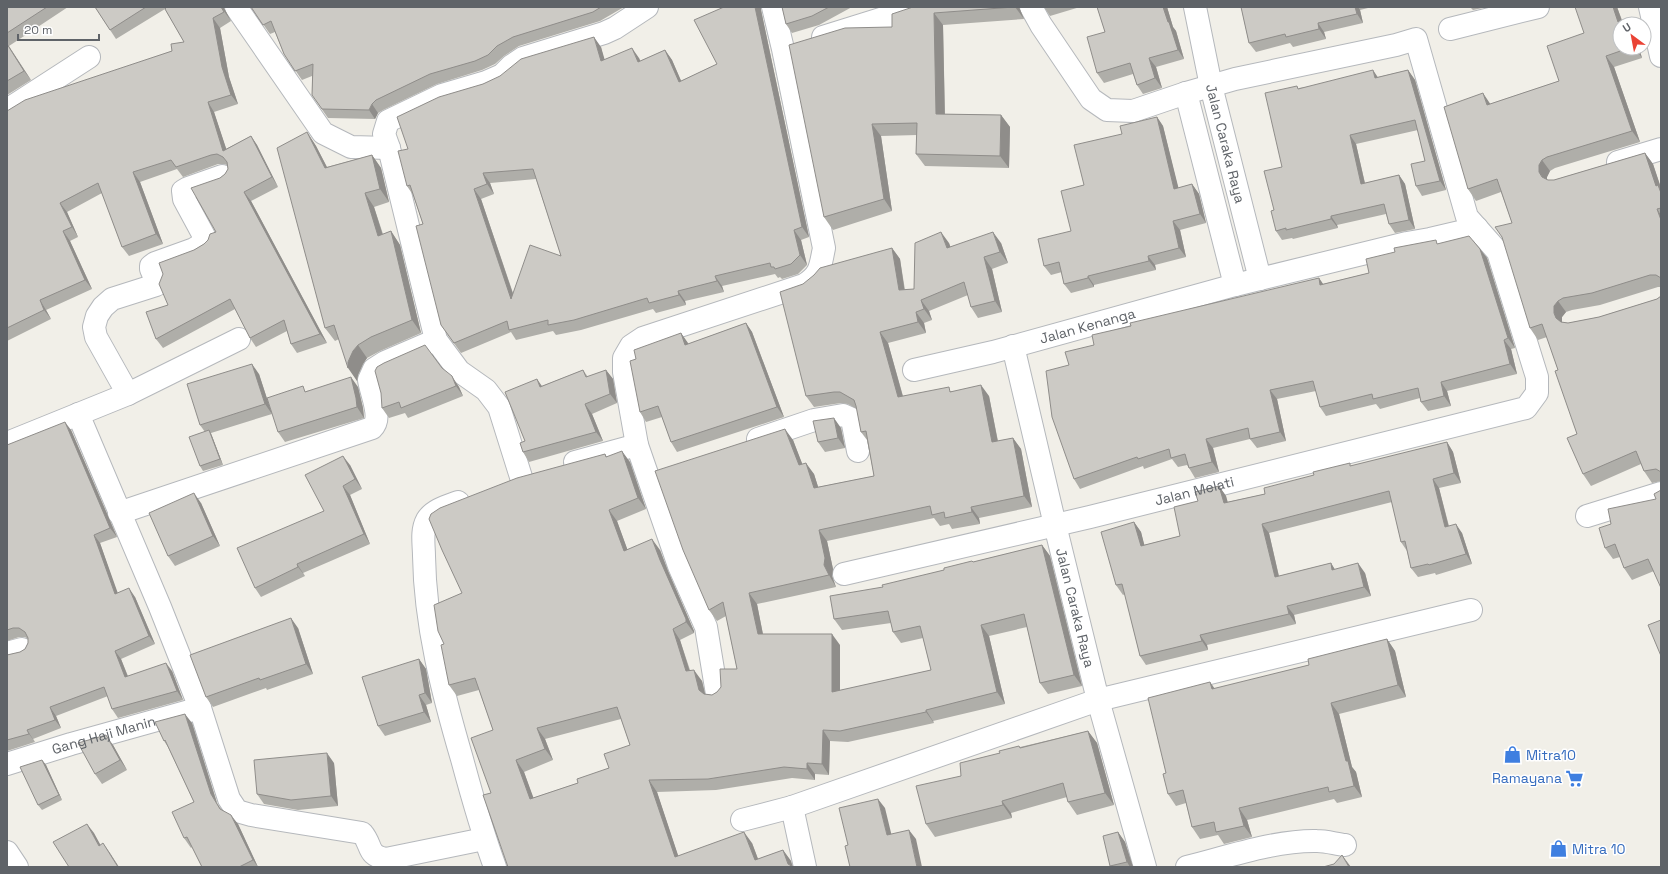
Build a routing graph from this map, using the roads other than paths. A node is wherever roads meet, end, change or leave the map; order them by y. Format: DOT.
graph roads {
  1 [pos="236,7"];
  2 [pos="647,7"];
  3 [pos="773,7"];
  4 [pos="919,7"];
  5 [pos="1031,7"];
  6 [pos="1195,7"];
  7 [pos="1538,7"];
  8 [pos="1650,7"];
  9 [pos="1450,29"];
  10 [pos="796,45"];
  11 [pos="1661,56"];
  12 [pos="89,57"];
  13 [pos="1211,86"];
  14 [pos="1186,93"];
  15 [pos="7,110"];
  16 [pos="389,148"];
  17 [pos="1661,150"];
  18 [pos="1596,169"];
  19 [pos="222,176"];
  20 [pos="1477,228"];
  21 [pos="1260,279"];
  22 [pos="1235,285"];
  23 [pos="239,339"];
  24 [pos="436,340"];
  25 [pos="1013,346"];
  26 [pos="914,370"];
  27 [pos="128,394"];
  28 [pos="78,414"];
  29 [pos="7,443"];
  30 [pos="637,445"];
  31 [pos="739,445"];
  32 [pos="858,451"];
  33 [pos="521,477"];
  34 [pos="500,485"];
  35 [pos="1661,493"];
  36 [pos="478,494"];
  37 [pos="119,512"];
  38 [pos="1587,516"];
  39 [pos="1055,525"];
  40 [pos="844,574"];
  41 [pos="1472,610"];
  42 [pos="717,694"];
  43 [pos="1098,700"];
  44 [pos="200,708"];
  45 [pos="7,764"];
  46 [pos="792,807"];
  47 [pos="742,820"];
  48 [pos="484,839"];
  49 [pos="1345,845"];
  50 [pos="495,867"];
  51 [pos="805,867"];
  52 [pos="1145,867"];
  53 [pos="1187,867"];
  1 -- 16 [label="street"];
  2 -- 16 [label="street"];
  3 -- 10 [label="street"];
  4 -- 10 [label="street"];
  5 -- 14 [label="street"];
  6 -- 13 [label="street, Jalan Caraka Raya"];
  7 -- 9 [label="street"];
  8 -- 11 [label="street"];
  10 -- 30 [label="street"];
  12 -- 15 [label="street"];
  13 -- 14 [label="street"];
  13 -- 20 [label="street"];
  13 -- 21 [label="street, Jalan Caraka Raya"];
  14 -- 22 [label="street, Jalan Caraka Raya"];
  16 -- 24 [label="street"];
  17 -- 18 [label="street"];
  19 -- 27 [label="street"];
  20 -- 21 [label="street, Jalan Kenanga"];
  20 -- 39 [label="street, Jalan Melati"];
  21 -- 22 [label="street, Jalan Kenanga"];
  22 -- 25 [label="street, Jalan Kenanga"];
  23 -- 27 [label="street"];
  24 -- 33 [label="street"];
  24 -- 37 [label="street"];
  25 -- 26 [label="street, Jalan Kenanga"];
  25 -- 39 [label="street, Jalan Caraka Raya"];
  27 -- 28 [label="street"];
  28 -- 29 [label="street"];
  28 -- 37 [label="street"];
  30 -- 33 [label="street"];
  30 -- 42 [label="street"];
  31 -- 32 [label="street"];
  33 -- 34 [label="street"];
  35 -- 38 [label="street"];
  36 -- 48 [label="street"];
  37 -- 44 [label="street"];
  39 -- 40 [label="street, Jalan Melati"];
  39 -- 43 [label="street, Jalan Caraka Raya"];
  41 -- 43 [label="street"];
  43 -- 46 [label="street"];
  43 -- 52 [label="street, Jalan Caraka Raya"];
  44 -- 45 [label="street, Gang Haji Manin"];
  44 -- 48 [label="street"];
  46 -- 47 [label="street"];
  46 -- 51 [label="street"];
  48 -- 50 [label="street"];
  49 -- 53 [label="street"];
}
